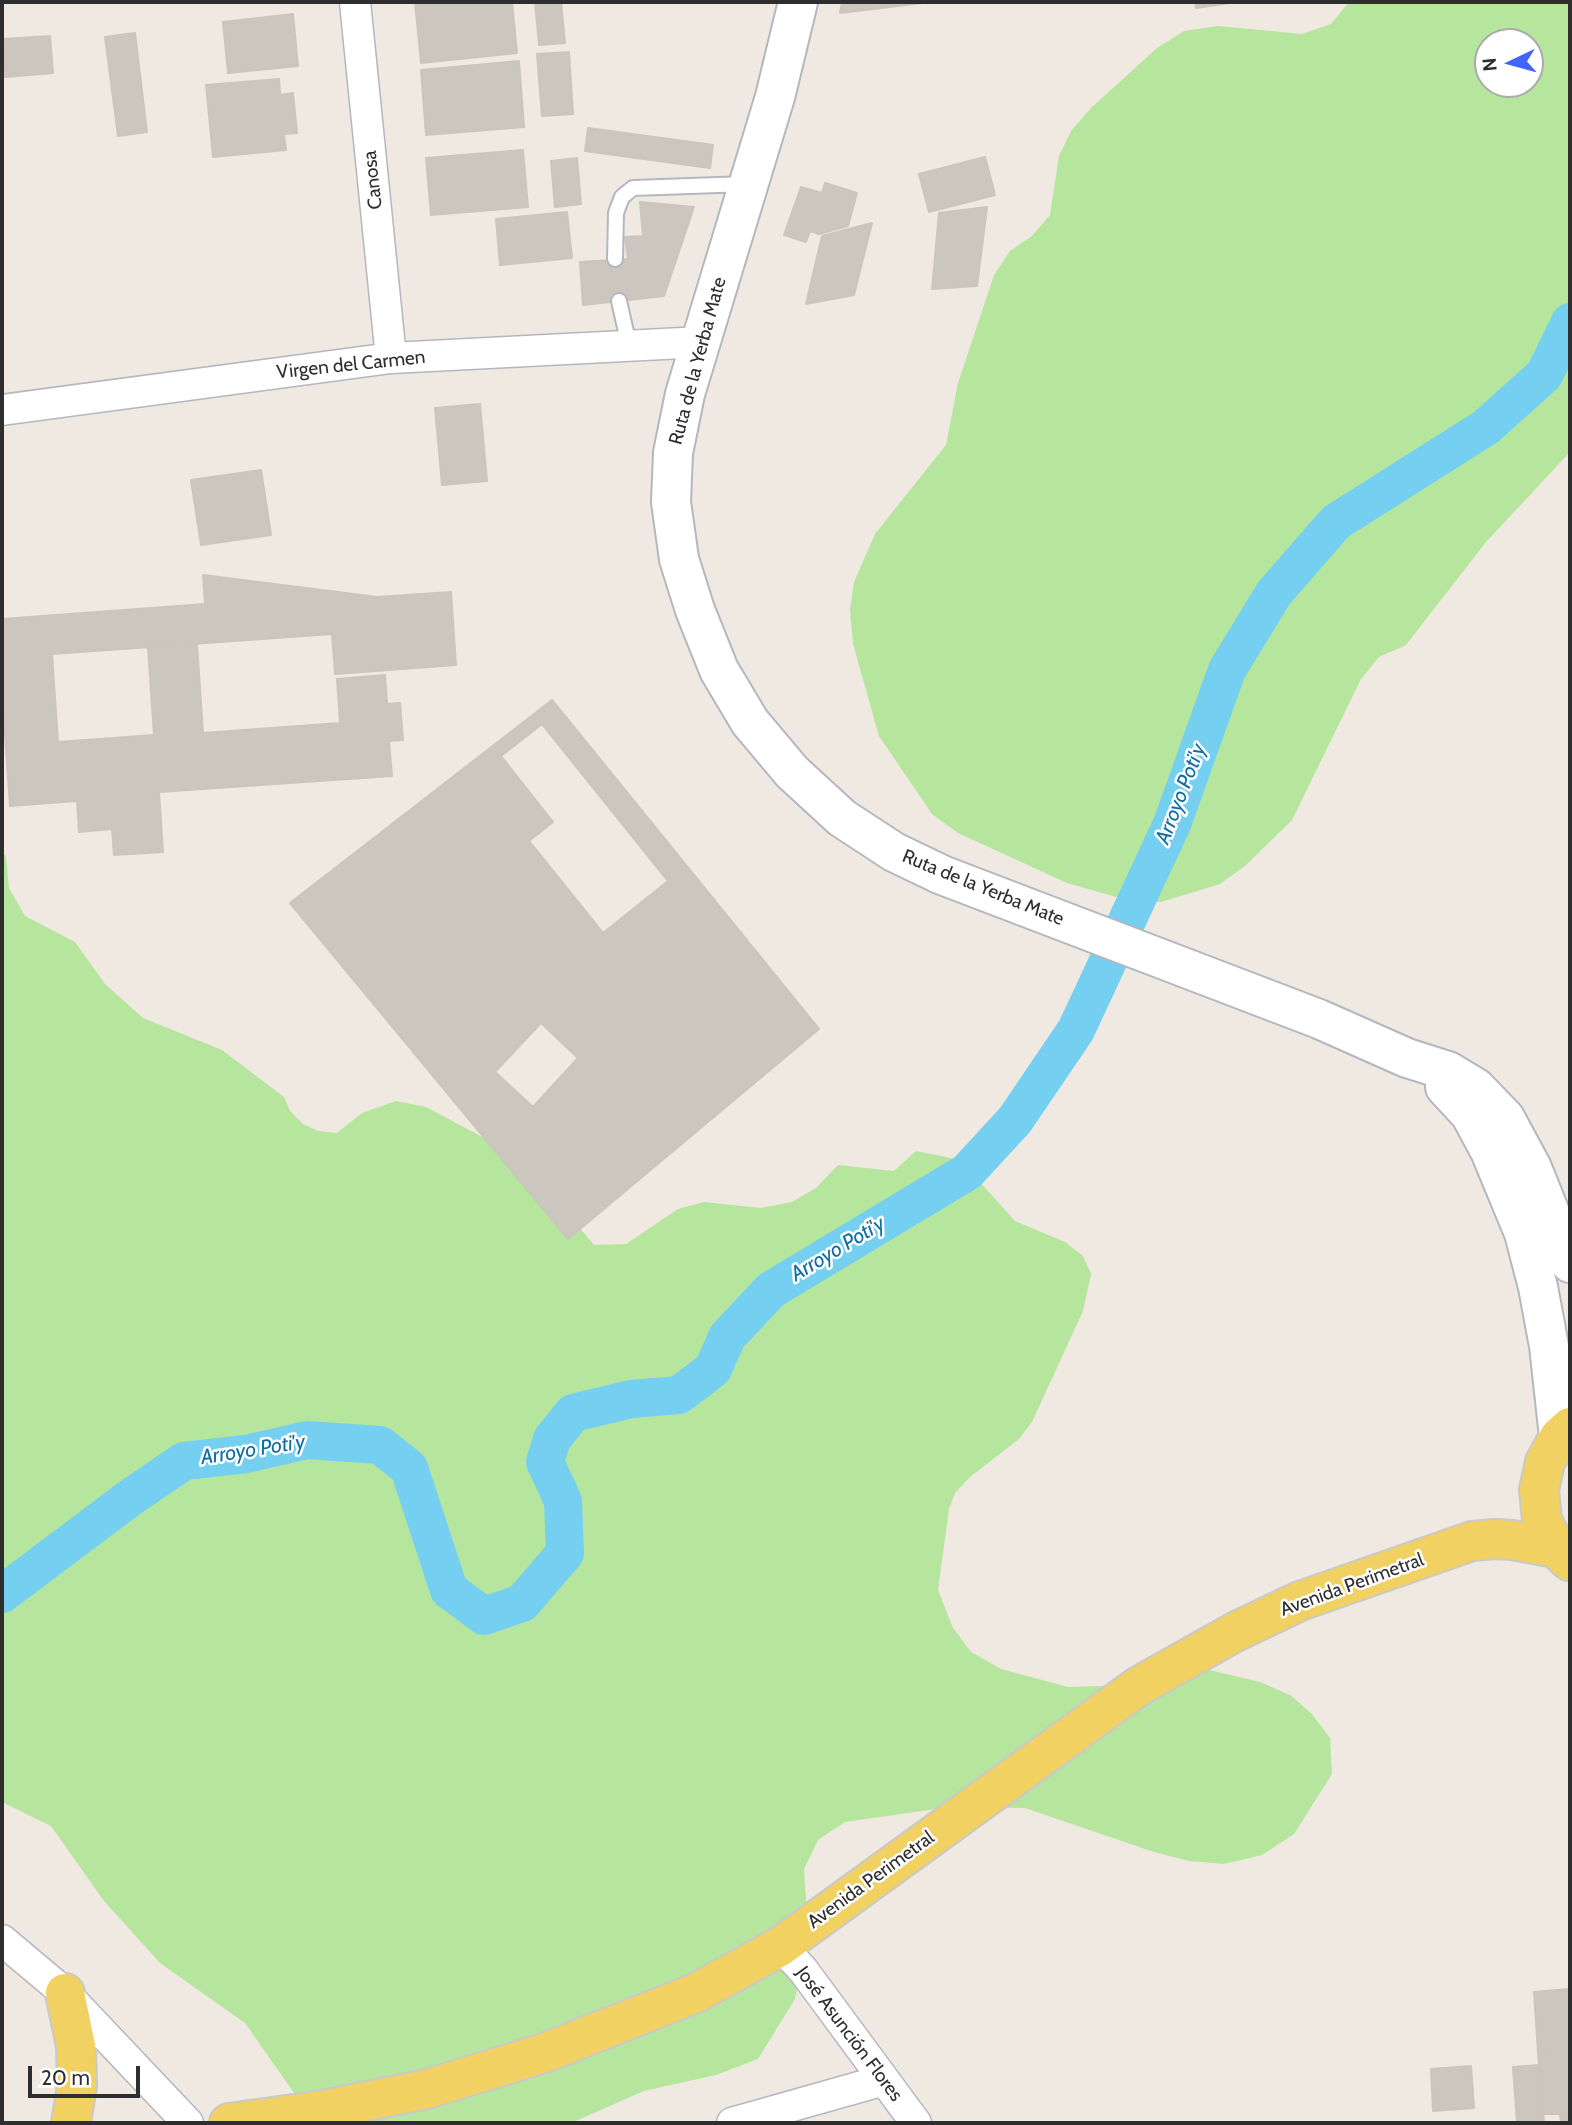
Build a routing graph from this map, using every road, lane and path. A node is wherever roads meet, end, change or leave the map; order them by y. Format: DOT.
graph roads {
  1 [pos="355,2"];
  2 [pos="798,2"];
  3 [pos="748,183"];
  4 [pos="615,259"];
  5 [pos="619,302"];
  6 [pos="702,342"];
  7 [pos="629,345"];
  8 [pos="391,358"];
  9 [pos="2,410"];
  10 [pos="1407,1058"];
  11 [pos="1570,1263"];
  12 [pos="1565,1432"];
  13 [pos="1539,1490"];
  14 [pos="1472,1541"];
  15 [pos="1563,1555"];
  16 [pos="2,1940"];
  17 [pos="780,1945"];
  18 [pos="65,1993"];
  19 [pos="884,2080"];
  20 [pos="314,2117"];
  21 [pos="71,2123"];
  22 [pos="188,2123"];
  23 [pos="229,2123"];
  24 [pos="732,2123"];
  25 [pos="916,2123"];
  1 -- 8 [label="street, Canosa"];
  2 -- 3 [label="main road, Ruta de la Yerba Mate"];
  3 -- 4 [label="lane"];
  3 -- 6 [label="main road, Ruta de la Yerba Mate"];
  5 -- 7 [label="lane"];
  6 -- 7 [label="street, Virgen del Carmen"];
  6 -- 10 [label="main road, Ruta de la Yerba Mate"];
  7 -- 8 [label="street, Virgen del Carmen"];
  8 -- 9 [label="street, Virgen del Carmen"];
  10 -- 11 [label="main road, Ruta de la Yerba Mate"];
  10 -- 12 [label="main road, Ruta de la Yerba Mate"];
  12 -- 13 [label="main road"];
  13 -- 14 [label="main road, Avenida Perimetral"];
  13 -- 15 [label="main road"];
  14 -- 15 [label="main road, Avenida Perimetral"];
  14 -- 17 [label="main road, Avenida Perimetral"];
  16 -- 18 [label="street"];
  17 -- 19 [label="street, José Asunción Flores"];
  17 -- 20 [label="main road, Avenida Perimetral"];
  18 -- 21 [label="main road"];
  18 -- 22 [label="street"];
  19 -- 24 [label="street"];
  19 -- 25 [label="street, José Asunción Flores"];
  20 -- 23 [label="main road, Avenida Perimetral"];
}
